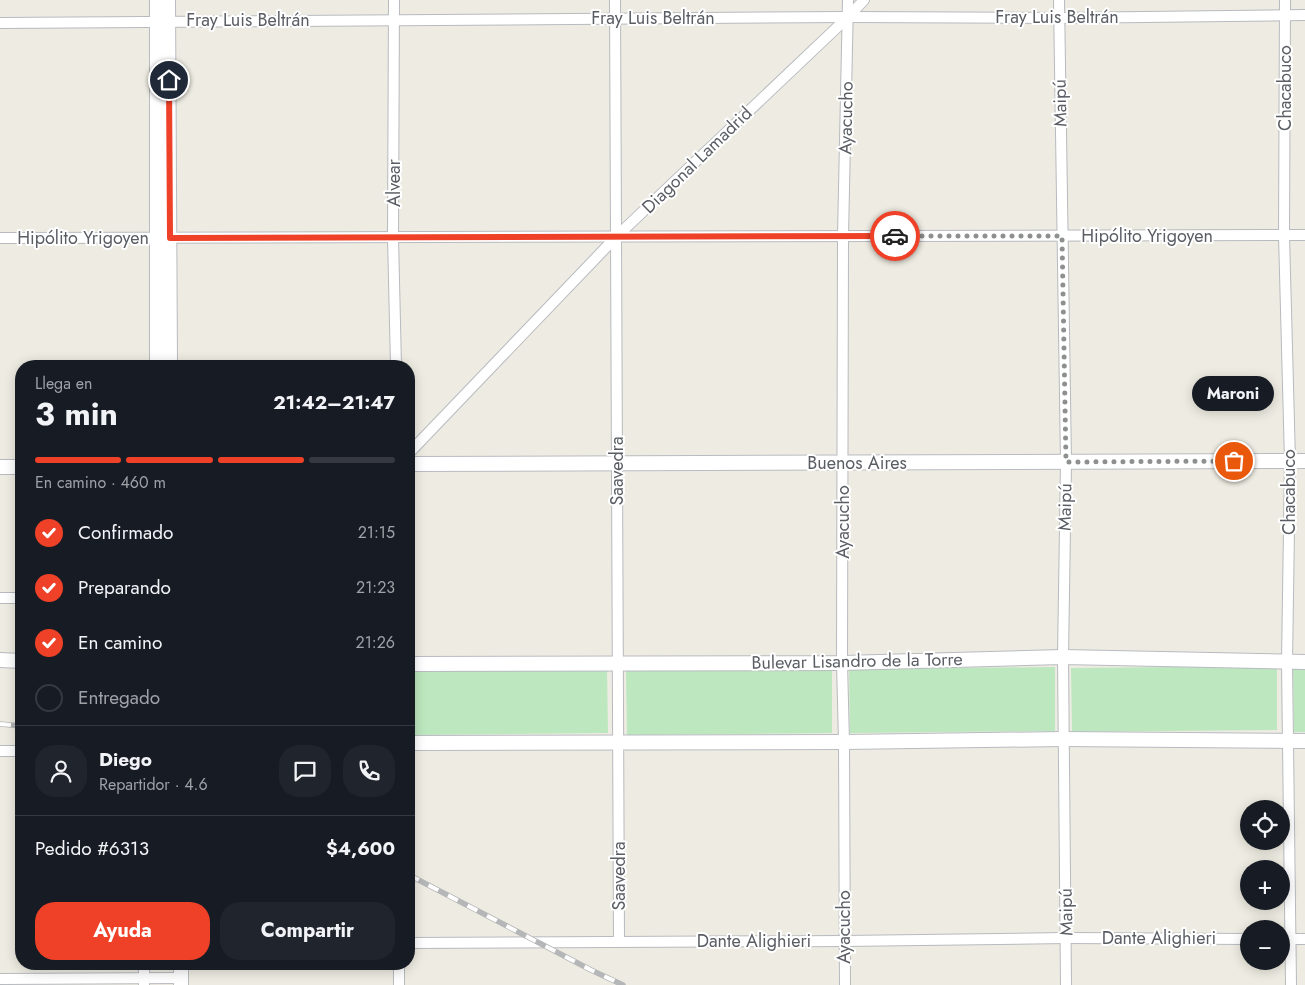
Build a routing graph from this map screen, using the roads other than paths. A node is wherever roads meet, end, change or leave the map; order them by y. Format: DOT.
graph roads {
  1 [pos="157,0"];
  2 [pos="168,0"];
  3 [pos="394,0"];
  4 [pos="615,0"];
  5 [pos="848,0"];
  6 [pos="864,0"];
  7 [pos="1059,0"];
  8 [pos="1285,0"];
  9 [pos="1285,15"];
  10 [pos="1305,15"];
  11 [pos="848,17"];
  12 [pos="615,18"];
  13 [pos="1059,18"];
  14 [pos="394,19"];
  15 [pos="163,21"];
  16 [pos="0,22"];
  17 [pos="1284,235"];
  18 [pos="1305,235"];
  19 [pos="843,236"];
  20 [pos="1062,236"];
  21 [pos="616,237"];
  22 [pos="0,238"];
  23 [pos="163,238"];
  24 [pos="393,238"];
  25 [pos="157,360"];
  26 [pos="170,360"];
  27 [pos="396,360"];
  28 [pos="415,448"];
  29 [pos="1290,461"];
  30 [pos="1305,461"];
  31 [pos="1066,462"];
  32 [pos="843,463"];
  33 [pos="415,464"];
  34 [pos="617,464"];
  35 [pos="0,467"];
  36 [pos="15,467"];
  37 [pos="0,598"];
  38 [pos="15,598"];
  39 [pos="1063,657"];
  40 [pos="0,660"];
  41 [pos="15,661"];
  42 [pos="1287,662"];
  43 [pos="1305,662"];
  44 [pos="618,663"];
  45 [pos="842,663"];
  46 [pos="415,664"];
  47 [pos="1063,739"];
  48 [pos="1288,741"];
  49 [pos="1305,741"];
  50 [pos="618,742"];
  51 [pos="844,742"];
  52 [pos="415,743"];
  53 [pos="0,751"];
  54 [pos="15,751"];
  55 [pos="1286,920"];
  56 [pos="1066,938"];
  57 [pos="1240,939"];
  58 [pos="1290,939"];
  59 [pos="1305,939"];
  60 [pos="620,941"];
  61 [pos="844,941"];
  62 [pos="415,943"];
  63 [pos="399,970"];
  64 [pos="1289,970"];
  65 [pos="0,978"];
  66 [pos="144,982"];
  67 [pos="181,982"];
  68 [pos="399,985"];
  69 [pos="844,985"];
  70 [pos="1066,985"];
  71 [pos="1291,985"];
  1 -- 15 [label="main road"];
  2 -- 15 [label="main road"];
  3 -- 14 [label="street, Alvear"];
  4 -- 12 [label="street, Saavedra"];
  5 -- 11 [label="street, Ayacucho"];
  6 -- 11 [label="street, Diagonal Lamadrid"];
  7 -- 13 [label="street, Maipú"];
  8 -- 9 [label="street, Chacabuco"];
  9 -- 10 [label="street, Fray Luis Beltrán"];
  9 -- 13 [label="street, Fray Luis Beltrán"];
  9 -- 17 [label="street, Chacabuco"];
  11 -- 12 [label="street, Fray Luis Beltrán"];
  11 -- 13 [label="street, Fray Luis Beltrán"];
  11 -- 19 [label="street, Ayacucho"];
  11 -- 21 [label="street, Diagonal Lamadrid"];
  12 -- 14 [label="street, Fray Luis Beltrán"];
  12 -- 21 [label="street, Saavedra"];
  13 -- 20 [label="street, Maipú"];
  14 -- 15 [label="street, Fray Luis Beltrán"];
  14 -- 24 [label="street, Alvear"];
  15 -- 16 [label="street, Fray Luis Beltrán"];
  15 -- 23 [label="main road"];
  17 -- 18 [label="street, Hipólito Yrigoyen"];
  17 -- 20 [label="street, Hipólito Yrigoyen"];
  17 -- 29 [label="street, Chacabuco"];
  19 -- 20 [label="street, Hipólito Yrigoyen"];
  19 -- 21 [label="street, Hipólito Yrigoyen"];
  19 -- 32 [label="street, Ayacucho"];
  20 -- 31 [label="street, Maipú"];
  21 -- 24 [label="street, Hipólito Yrigoyen"];
  21 -- 28 [label="street, Diagonal Lamadrid"];
  21 -- 34 [label="street, Saavedra"];
  22 -- 23 [label="street, Hipólito Yrigoyen"];
  23 -- 24 [label="street, Hipólito Yrigoyen"];
  23 -- 25 [label="main road"];
  23 -- 26 [label="main road"];
  24 -- 27 [label="street, Alvear"];
  29 -- 30 [label="main road, Buenos Aires"];
  29 -- 31 [label="main road, Buenos Aires"];
  29 -- 42 [label="street, Chacabuco"];
  31 -- 32 [label="main road, Buenos Aires"];
  31 -- 39 [label="street, Maipú"];
  32 -- 34 [label="main road, Buenos Aires"];
  32 -- 45 [label="street, Ayacucho"];
  33 -- 34 [label="main road, Buenos Aires"];
  34 -- 44 [label="street, Saavedra"];
  35 -- 36 [label="main road"];
  37 -- 38 [label="street"];
  39 -- 42 [label="main road, Bulevar Lisandro de la Torre"];
  39 -- 45 [label="main road, Bulevar Lisandro de la Torre"];
  39 -- 47 [label="street, Maipú"];
  40 -- 41 [label="main road"];
  42 -- 43 [label="main road, Bulevar Lisandro de la Torre"];
  42 -- 48 [label="street, Chacabuco"];
  44 -- 45 [label="main road, Bulevar Lisandro de la Torre"];
  44 -- 46 [label="main road, Bulevar Lisandro de la Torre"];
  44 -- 50 [label="street, Saavedra"];
  45 -- 51 [label="street, Ayacucho"];
  47 -- 48 [label="main road"];
  47 -- 51 [label="main road"];
  47 -- 56 [label="street, Maipú"];
  48 -- 49 [label="main road"];
  48 -- 55 [label="street, Chacabuco"];
  50 -- 51 [label="main road"];
  50 -- 52 [label="main road"];
  50 -- 60 [label="street, Saavedra"];
  51 -- 61 [label="street, Ayacucho"];
  53 -- 54 [label="street"];
  56 -- 57 [label="street, Dante Alighieri"];
  56 -- 61 [label="street, Dante Alighieri"];
  56 -- 70 [label="street, Maipú"];
  58 -- 59 [label="street"];
  60 -- 61 [label="street, Dante Alighieri"];
  60 -- 62 [label="street, Dante Alighieri"];
  61 -- 69 [label="street, Ayacucho"];
  63 -- 68 [label="street"];
  64 -- 71 [label="street, Chacabuco"];
  65 -- 66 [label="street"];
  66 -- 67 [label="street"];
}
